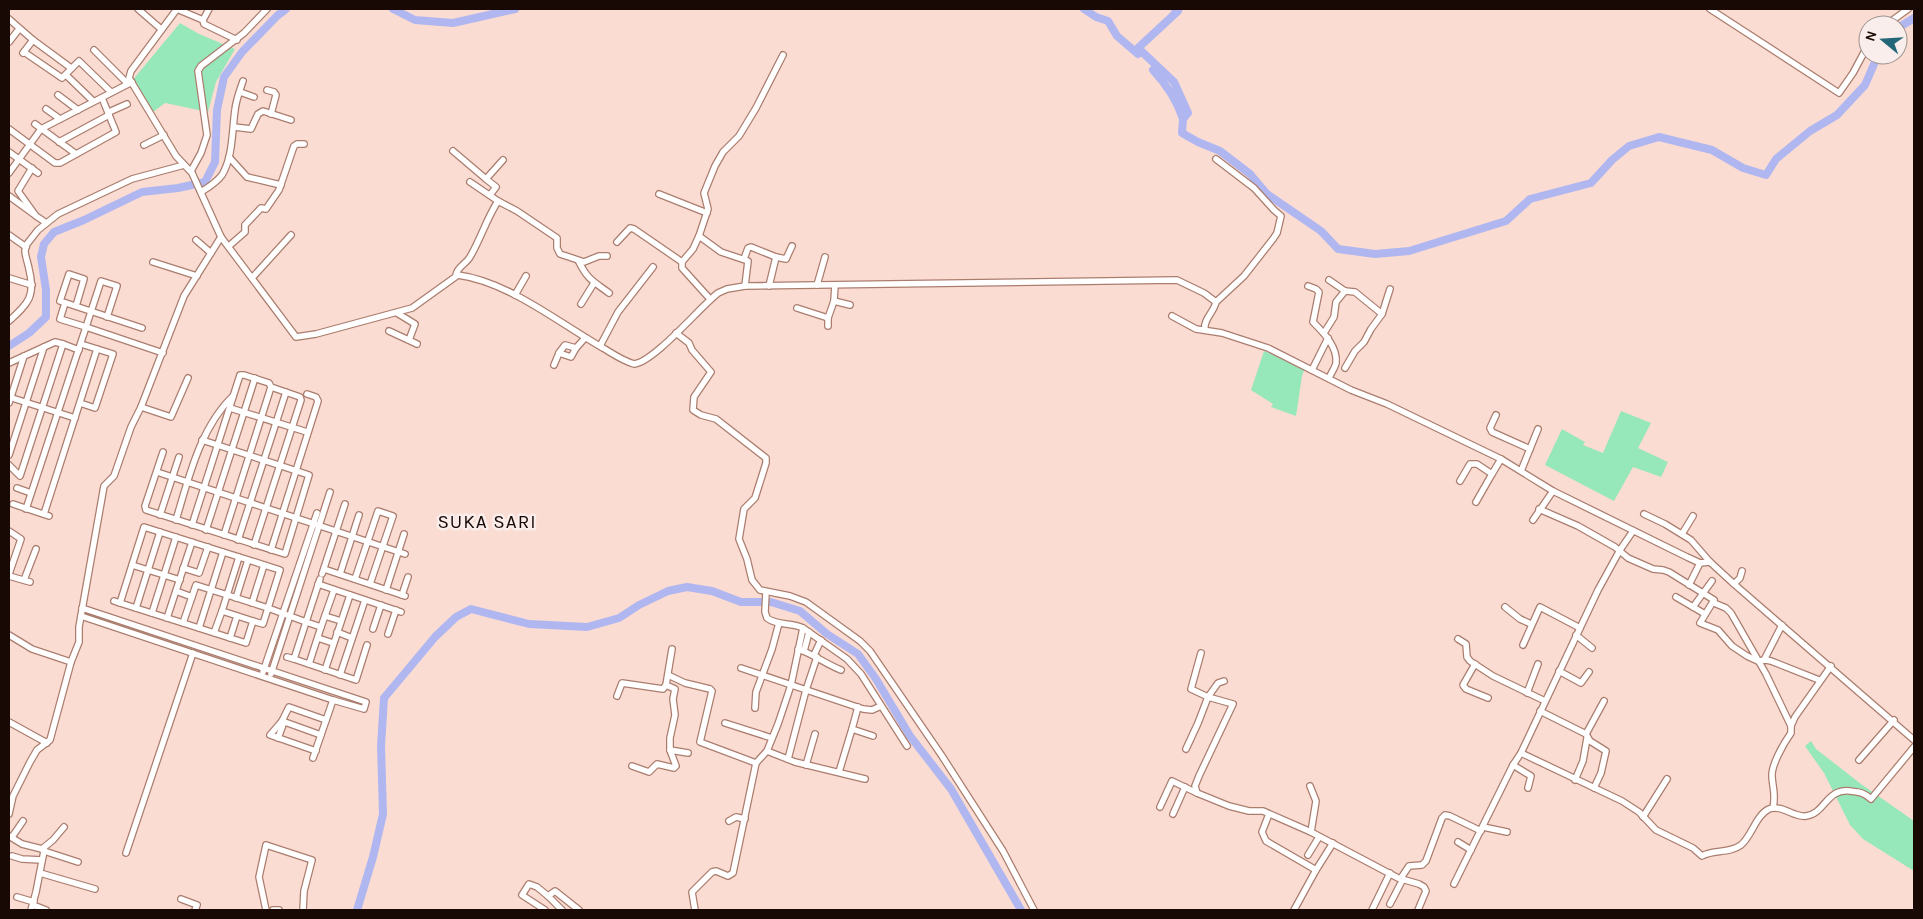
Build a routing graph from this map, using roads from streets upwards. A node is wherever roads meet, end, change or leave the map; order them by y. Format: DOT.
graph roads {
  1 [pos="138,9"];
  2 [pos="177,9"];
  3 [pos="209,9"];
  4 [pos="267,9"];
  5 [pos="1710,9"];
  6 [pos="9,19"];
  7 [pos="203,20"];
  8 [pos="20,29"];
  9 [pos="161,29"];
  10 [pos="32,40"];
  11 [pos="237,40"];
  12 [pos="9,42"];
  13 [pos="94,50"];
  14 [pos="782,55"];
  15 [pos="1858,64"];
  16 [pos="71,68"];
  17 [pos="66,75"];
  18 [pos="243,80"];
  19 [pos="130,83"];
  20 [pos="267,90"];
  21 [pos="111,92"];
  22 [pos="240,92"];
  23 [pos="58,95"];
  24 [pos="254,96"];
  25 [pos="102,98"];
  26 [pos="93,101"];
  27 [pos="127,104"];
  28 [pos="46,109"];
  29 [pos="78,110"];
  30 [pos="109,114"];
  31 [pos="271,114"];
  32 [pos="60,119"];
  33 [pos="291,120"];
  34 [pos="35,124"];
  35 [pos="234,127"];
  36 [pos="9,129"];
  37 [pos="41,129"];
  38 [pos="164,135"];
  39 [pos="59,142"];
  40 [pos="29,144"];
  41 [pos="304,144"];
  42 [pos="144,145"];
  43 [pos="453,151"];
  44 [pos="9,152"];
  45 [pos="76,154"];
  46 [pos="229,156"];
  47 [pos="19,159"];
  48 [pos="1216,159"];
  49 [pos="503,160"];
  50 [pos="184,165"];
  51 [pos="32,168"];
  52 [pos="191,172"];
  53 [pos="9,173"];
  54 [pos="38,173"];
  55 [pos="486,179"];
  56 [pos="470,182"];
  57 [pos="281,185"];
  58 [pos="18,190"];
  59 [pos="200,190"];
  60 [pos="660,194"];
  61 [pos="490,195"];
  62 [pos="10,197"];
  63 [pos="498,201"];
  64 [pos="707,213"];
  65 [pos="36,216"];
  66 [pos="45,222"];
  67 [pos="9,234"];
  68 [pos="291,235"];
  69 [pos="699,236"];
  70 [pos="221,237"];
  71 [pos="196,240"];
  72 [pos="617,242"];
  73 [pos="229,246"];
  74 [pos="792,246"];
  75 [pos="26,247"];
  76 [pos="211,252"];
  77 [pos="607,256"];
  78 [pos="776,257"];
  79 [pos="825,257"];
  80 [pos="744,259"];
  81 [pos="153,262"];
  82 [pos="579,262"];
  83 [pos="682,262"];
  84 [pos="653,267"];
  85 [pos="456,275"];
  86 [pos="197,276"];
  87 [pos="526,276"];
  88 [pos="9,278"];
  89 [pos="252,278"];
  90 [pos="1329,280"];
  91 [pos="594,283"];
  92 [pos="32,285"];
  93 [pos="817,285"];
  94 [pos="835,285"];
  95 [pos="745,286"];
  96 [pos="770,286"];
  97 [pos="1308,286"];
  98 [pos="1390,289"];
  99 [pos="1345,291"];
  100 [pos="609,293"];
  101 [pos="515,295"];
  102 [pos="710,299"];
  103 [pos="834,301"];
  104 [pos="1216,302"];
  105 [pos="65,303"];
  106 [pos="581,304"];
  107 [pos="850,305"];
  108 [pos="76,306"];
  109 [pos="797,308"];
  110 [pos="91,312"];
  111 [pos="397,313"];
  112 [pos="1382,314"];
  113 [pos="107,316"];
  114 [pos="1172,316"];
  115 [pos="828,318"];
  116 [pos="9,321"];
  117 [pos="828,326"];
  118 [pos="86,327"];
  119 [pos="142,328"];
  120 [pos="1205,329"];
  121 [pos="389,331"];
  122 [pos="676,333"];
  123 [pos="1326,336"];
  124 [pos="585,338"];
  125 [pos="408,340"];
  126 [pos="62,344"];
  127 [pos="417,344"];
  128 [pos="600,346"];
  129 [pos="44,347"];
  130 [pos="80,347"];
  131 [pos="576,348"];
  132 [pos="97,349"];
  133 [pos="163,353"];
  134 [pos="560,353"];
  135 [pos="24,356"];
  136 [pos="9,362"];
  137 [pos="1347,365"];
  138 [pos="554,366"];
  139 [pos="1312,370"];
  140 [pos="188,378"];
  141 [pos="255,378"];
  142 [pos="1329,378"];
  143 [pos="271,387"];
  144 [pos="286,392"];
  145 [pos="307,394"];
  146 [pos="234,395"];
  147 [pos="9,399"];
  148 [pos="26,402"];
  149 [pos="80,403"];
  150 [pos="42,407"];
  151 [pos="141,407"];
  152 [pos="230,408"];
  153 [pos="246,412"];
  154 [pos="58,413"];
  155 [pos="1496,415"];
  156 [pos="261,417"];
  157 [pos="75,418"];
  158 [pos="276,422"];
  159 [pos="292,427"];
  160 [pos="1538,429"];
  161 [pos="307,432"];
  162 [pos="202,440"];
  163 [pos="217,445"];
  164 [pos="233,450"];
  165 [pos="1530,450"];
  166 [pos="163,452"];
  167 [pos="9,455"];
  168 [pos="248,456"];
  169 [pos="179,457"];
  170 [pos="1501,459"];
  171 [pos="265,461"];
  172 [pos="9,465"];
  173 [pos="279,465"];
  174 [pos="295,471"];
  175 [pos="1521,471"];
  176 [pos="156,472"];
  177 [pos="1492,474"];
  178 [pos="172,477"];
  179 [pos="1460,481"];
  180 [pos="188,482"];
  181 [pos="17,488"];
  182 [pos="204,488"];
  183 [pos="1553,491"];
  184 [pos="330,492"];
  185 [pos="31,493"];
  186 [pos="219,493"];
  187 [pos="234,498"];
  188 [pos="1476,502"];
  189 [pos="250,503"];
  190 [pos="13,504"];
  191 [pos="346,504"];
  192 [pos="265,508"];
  193 [pos="26,509"];
  194 [pos="1539,509"];
  195 [pos="282,513"];
  196 [pos="316,513"];
  197 [pos="1644,514"];
  198 [pos="160,515"];
  199 [pos="359,515"];
  200 [pos="1693,516"];
  201 [pos="297,518"];
  202 [pos="176,520"];
  203 [pos="1533,520"];
  204 [pos="192,525"];
  205 [pos="316,525"];
  206 [pos="206,530"];
  207 [pos="9,531"];
  208 [pos="1633,531"];
  209 [pos="160,532"];
  210 [pos="336,532"];
  211 [pos="404,534"];
  212 [pos="1682,534"];
  213 [pos="224,535"];
  214 [pos="176,537"];
  215 [pos="352,537"];
  216 [pos="238,540"];
  217 [pos="192,542"];
  218 [pos="367,542"];
  219 [pos="254,545"];
  220 [pos="208,547"];
  221 [pos="383,547"];
  222 [pos="36,549"];
  223 [pos="271,550"];
  224 [pos="1620,550"];
  225 [pos="223,552"];
  226 [pos="402,553"];
  227 [pos="239,557"];
  228 [pos="248,560"];
  229 [pos="1705,562"];
  230 [pos="132,565"];
  231 [pos="264,565"];
  232 [pos="183,568"];
  233 [pos="148,570"];
  234 [pos="1742,571"];
  235 [pos="199,573"];
  236 [pos="340,574"];
  237 [pos="9,575"];
  238 [pos="164,575"];
  239 [pos="321,576"];
  240 [pos="408,577"];
  241 [pos="355,579"];
  242 [pos="180,580"];
  243 [pos="1712,581"];
  244 [pos="370,584"];
  245 [pos="1734,584"];
  246 [pos="196,585"];
  247 [pos="1689,586"];
  248 [pos="211,590"];
  249 [pos="334,590"];
  250 [pos="386,590"];
  251 [pos="176,591"];
  252 [pos="1702,593"];
  253 [pos="766,594"];
  254 [pos="226,595"];
  255 [pos="350,595"];
  256 [pos="192,597"];
  257 [pos="1676,597"];
  258 [pos="236,598"];
  259 [pos="365,600"];
  260 [pos="252,603"];
  261 [pos="1714,603"];
  262 [pos="380,605"];
  263 [pos="1504,606"];
  264 [pos="1693,607"];
  265 [pos="82,608"];
  266 [pos="136,608"];
  267 [pos="268,608"];
  268 [pos="222,611"];
  269 [pos="152,613"];
  270 [pos="1706,614"];
  271 [pos="286,615"];
  272 [pos="80,616"];
  273 [pos="237,616"];
  274 [pos="325,616"];
  275 [pos="167,618"];
  276 [pos="253,621"];
  277 [pos="340,621"];
  278 [pos="306,622"];
  279 [pos="184,623"];
  280 [pos="779,623"];
  281 [pos="1531,624"];
  282 [pos="1782,625"];
  283 [pos="321,627"];
  284 [pos="199,628"];
  285 [pos="803,628"];
  286 [pos="1580,628"];
  287 [pos="373,629"];
  288 [pos="337,632"];
  289 [pos="809,632"];
  290 [pos="214,633"];
  291 [pos="9,634"];
  292 [pos="388,634"];
  293 [pos="1576,635"];
  294 [pos="230,638"];
  295 [pos="318,638"];
  296 [pos="352,638"];
  297 [pos="1458,639"];
  298 [pos="821,640"];
  299 [pos="333,643"];
  300 [pos="191,644"];
  301 [pos="367,645"];
  302 [pos="1523,645"];
  303 [pos="672,648"];
  304 [pos="1592,648"];
  305 [pos="798,649"];
  306 [pos="804,651"];
  307 [pos="191,652"];
  308 [pos="1201,653"];
  309 [pos="815,656"];
  310 [pos="1761,661"];
  311 [pos="71,662"];
  312 [pos="309,664"];
  313 [pos="1475,664"];
  314 [pos="1538,664"];
  315 [pos="1831,666"];
  316 [pos="264,668"];
  317 [pos="741,668"];
  318 [pos="272,670"];
  319 [pos="324,670"];
  320 [pos="841,670"];
  321 [pos="1559,671"];
  322 [pos="1589,672"];
  323 [pos="340,675"];
  324 [pos="262,676"];
  325 [pos="668,676"];
  326 [pos="763,676"];
  327 [pos="270,678"];
  328 [pos="1224,680"];
  329 [pos="1820,680"];
  330 [pos="666,685"];
  331 [pos="791,685"];
  332 [pos="806,690"];
  333 [pos="1527,693"];
  334 [pos="617,696"];
  335 [pos="1208,697"];
  336 [pos="1488,698"];
  337 [pos="332,700"];
  338 [pos="1545,700"];
  339 [pos="1604,700"];
  340 [pos="881,706"];
  341 [pos="858,707"];
  342 [pos="756,708"];
  343 [pos="1540,711"];
  344 [pos="326,720"];
  345 [pos="1894,720"];
  346 [pos="283,721"];
  347 [pos="9,722"];
  348 [pos="1793,722"];
  349 [pos="725,724"];
  350 [pos="852,729"];
  351 [pos="815,734"];
  352 [pos="321,735"];
  353 [pos="874,736"];
  354 [pos="1587,736"];
  355 [pos="1913,736"];
  356 [pos="772,738"];
  357 [pos="47,743"];
  358 [pos="907,746"];
  359 [pos="1914,747"];
  360 [pos="1186,749"];
  361 [pos="670,750"];
  362 [pos="316,751"];
  363 [pos="767,751"];
  364 [pos="688,753"];
  365 [pos="1521,753"];
  366 [pos="313,758"];
  367 [pos="788,758"];
  368 [pos="1859,760"];
  369 [pos="756,763"];
  370 [pos="806,765"];
  371 [pos="1513,765"];
  372 [pos="632,766"];
  373 [pos="839,772"];
  374 [pos="865,779"];
  375 [pos="1667,779"];
  376 [pos="1575,780"];
  377 [pos="1310,786"];
  378 [pos="1185,787"];
  379 [pos="1528,788"];
  380 [pos="1594,788"];
  381 [pos="1197,793"];
  382 [pos="1160,807"];
  383 [pos="1773,808"];
  384 [pos="9,814"];
  385 [pos="1173,814"];
  386 [pos="1269,814"];
  387 [pos="1643,817"];
  388 [pos="745,819"];
  389 [pos="23,821"];
  390 [pos="729,821"];
  391 [pos="64,827"];
  392 [pos="1482,829"];
  393 [pos="1311,832"];
  394 [pos="1507,832"];
  395 [pos="10,837"];
  396 [pos="1320,837"];
  397 [pos="1458,842"];
  398 [pos="1333,843"];
  399 [pos="43,850"];
  400 [pos="1471,850"];
  401 [pos="126,853"];
  402 [pos="1308,855"];
  403 [pos="12,856"];
  404 [pos="42,860"];
  405 [pos="78,862"];
  406 [pos="1316,870"];
  407 [pos="40,873"];
  408 [pos="1390,873"];
  409 [pos="1402,878"];
  410 [pos="1454,884"];
  411 [pos="95,889"];
  412 [pos="17,896"];
  413 [pos="548,896"];
  414 [pos="181,899"];
  415 [pos="1390,904"];
  416 [pos="32,906"];
  417 [pos="46,910"];
  418 [pos="195,910"];
  419 [pos="266,910"];
  420 [pos="273,910"];
  421 [pos="279,910"];
  422 [pos="304,910"];
  423 [pos="545,910"];
  424 [pos="562,910"];
  425 [pos="579,910"];
  426 [pos="695,910"];
  427 [pos="1034,910"];
  428 [pos="1294,910"];
  429 [pos="1372,910"];
  430 [pos="1418,910"];
  1 -- 9 [label="street"];
  2 -- 7 [label="street"];
  2 -- 9 [label="street"];
  3 -- 7 [label="street"];
  4 -- 11 [label="street"];
  5 -- 15 [label="street"];
  6 -- 8 [label="street"];
  7 -- 11 [label="street"];
  8 -- 10 [label="street"];
  8 -- 12 [label="street"];
  9 -- 19 [label="street"];
  10 -- 16 [label="street"];
  10 -- 17 [label="street"];
  11 -- 52 [label="street"];
  13 -- 19 [label="street"];
  14 -- 64 [label="street"];
  16 -- 17 [label="street"];
  16 -- 21 [label="street"];
  17 -- 26 [label="street"];
  18 -- 22 [label="street"];
  19 -- 21 [label="street"];
  19 -- 38 [label="street"];
  20 -- 31 [label="street"];
  21 -- 25 [label="street"];
  22 -- 24 [label="street"];
  22 -- 35 [label="street"];
  23 -- 29 [label="street"];
  25 -- 26 [label="street"];
  25 -- 30 [label="street"];
  26 -- 29 [label="street"];
  27 -- 30 [label="street"];
  28 -- 32 [label="street"];
  29 -- 32 [label="street"];
  30 -- 39 [label="street"];
  30 -- 45 [label="street"];
  31 -- 33 [label="street"];
  31 -- 35 [label="street"];
  32 -- 37 [label="street"];
  34 -- 37 [label="street"];
  35 -- 46 [label="street"];
  36 -- 40 [label="street"];
  37 -- 39 [label="street"];
  37 -- 40 [label="street"];
  38 -- 42 [label="street"];
  38 -- 50 [label="street"];
  39 -- 45 [label="street"];
  40 -- 45 [label="street"];
  40 -- 47 [label="street"];
  41 -- 57 [label="street"];
  43 -- 55 [label="street"];
  44 -- 47 [label="street"];
  46 -- 57 [label="street"];
  46 -- 59 [label="street"];
  47 -- 51 [label="street"];
  47 -- 53 [label="street"];
  48 -- 104 [label="street"];
  49 -- 55 [label="street"];
  50 -- 52 [label="street"];
  50 -- 66 [label="street"];
  51 -- 54 [label="street"];
  51 -- 58 [label="street"];
  52 -- 59 [label="street"];
  55 -- 61 [label="street"];
  56 -- 61 [label="street"];
  57 -- 73 [label="street"];
  58 -- 62 [label="street"];
  58 -- 65 [label="street"];
  59 -- 70 [label="street"];
  60 -- 64 [label="street"];
  61 -- 63 [label="street"];
  62 -- 65 [label="street"];
  63 -- 82 [label="street"];
  63 -- 85 [label="street"];
  64 -- 69 [label="street"];
  65 -- 66 [label="street"];
  66 -- 75 [label="street"];
  67 -- 75 [label="street"];
  68 -- 89 [label="street"];
  69 -- 80 [label="street"];
  69 -- 83 [label="street"];
  70 -- 73 [label="street"];
  70 -- 76 [label="street"];
  71 -- 76 [label="street"];
  72 -- 83 [label="street"];
  73 -- 89 [label="street"];
  74 -- 78 [label="street"];
  75 -- 92 [label="street"];
  76 -- 86 [label="street"];
  77 -- 82 [label="street"];
  78 -- 80 [label="street"];
  78 -- 96 [label="street"];
  79 -- 93 [label="street"];
  80 -- 95 [label="street"];
  81 -- 86 [label="street"];
  82 -- 91 [label="street"];
  83 -- 102 [label="street"];
  84 -- 128 [label="street"];
  85 -- 101 [label="street"];
  85 -- 111 [label="street"];
  86 -- 133 [label="street"];
  87 -- 101 [label="street"];
  88 -- 92 [label="street"];
  89 -- 111 [label="street"];
  90 -- 99 [label="street"];
  91 -- 100 [label="street"];
  91 -- 106 [label="street"];
  92 -- 116 [label="street"];
  93 -- 94 [label="street"];
  93 -- 96 [label="street"];
  94 -- 103 [label="street"];
  94 -- 104 [label="street"];
  95 -- 96 [label="street"];
  95 -- 102 [label="street"];
  97 -- 123 [label="street"];
  98 -- 112 [label="street"];
  99 -- 112 [label="street"];
  99 -- 123 [label="street"];
  101 -- 124 [label="street"];
  102 -- 122 [label="street"];
  103 -- 107 [label="street"];
  103 -- 115 [label="street"];
  104 -- 120 [label="street"];
  105 -- 108 [label="street"];
  105 -- 108 [label="street"];
  105 -- 118 [label="street"];
  108 -- 110 [label="street"];
  109 -- 115 [label="street"];
  110 -- 113 [label="street"];
  110 -- 113 [label="street"];
  110 -- 118 [label="street"];
  111 -- 125 [label="street"];
  112 -- 137 [label="street"];
  113 -- 119 [label="street"];
  114 -- 120 [label="street"];
  115 -- 117 [label="street"];
  118 -- 130 [label="street"];
  118 -- 133 [label="street"];
  120 -- 139 [label="street"];
  121 -- 125 [label="street"];
  122 -- 128 [label="street"];
  122 -- 253 [label="street"];
  123 -- 139 [label="street"];
  123 -- 142 [label="street"];
  124 -- 128 [label="street"];
  124 -- 131 [label="street"];
  125 -- 127 [label="street"];
  126 -- 129 [label="street"];
  126 -- 130 [label="street"];
  126 -- 150 [label="street"];
  129 -- 135 [label="street"];
  129 -- 148 [label="street"];
  130 -- 132 [label="street"];
  130 -- 154 [label="street"];
  131 -- 134 [label="street"];
  131 -- 134 [label="street"];
  132 -- 149 [label="street"];
  132 -- 149 [label="street"];
  133 -- 151 [label="street"];
  134 -- 138 [label="street"];
  135 -- 136 [label="street"];
  135 -- 147 [label="street"];
  139 -- 142 [label="street"];
  140 -- 151 [label="street"];
  141 -- 143 [label="street"];
  141 -- 146 [label="street"];
  141 -- 153 [label="street"];
  142 -- 170 [label="street"];
  143 -- 144 [label="street"];
  143 -- 156 [label="street"];
  144 -- 158 [label="street"];
  144 -- 159 [label="street"];
  145 -- 161 [label="street"];
  146 -- 152 [label="street"];
  146 -- 162 [label="street"];
  147 -- 148 [label="street"];
  148 -- 150 [label="street"];
  148 -- 167 [label="street"];
  149 -- 157 [label="street"];
  150 -- 154 [label="street"];
  150 -- 172 [label="street"];
  151 -- 265 [label="street"];
  152 -- 153 [label="street"];
  152 -- 163 [label="street"];
  153 -- 156 [label="street"];
  153 -- 164 [label="street"];
  154 -- 157 [label="street"];
  154 -- 185 [label="street"];
  155 -- 165 [label="street"];
  156 -- 158 [label="street"];
  156 -- 168 [label="street"];
  157 -- 193 [label="street"];
  158 -- 159 [label="street"];
  158 -- 171 [label="street"];
  159 -- 161 [label="street"];
  159 -- 173 [label="street"];
  160 -- 165 [label="street"];
  161 -- 174 [label="street"];
  162 -- 163 [label="street"];
  162 -- 180 [label="street"];
  163 -- 164 [label="street"];
  163 -- 182 [label="street"];
  164 -- 168 [label="street"];
  164 -- 186 [label="street"];
  165 -- 175 [label="street"];
  166 -- 176 [label="street"];
  168 -- 171 [label="street"];
  168 -- 187 [label="street"];
  169 -- 178 [label="street"];
  170 -- 175 [label="street"];
  170 -- 177 [label="street"];
  171 -- 173 [label="street"];
  171 -- 189 [label="street"];
  173 -- 174 [label="street"];
  173 -- 192 [label="street"];
  174 -- 195 [label="street"];
  174 -- 201 [label="street"];
  175 -- 183 [label="street"];
  176 -- 178 [label="street"];
  176 -- 198 [label="street"];
  177 -- 179 [label="street"];
  177 -- 188 [label="street"];
  178 -- 180 [label="street"];
  178 -- 198 [label="street"];
  180 -- 182 [label="street"];
  180 -- 202 [label="street"];
  181 -- 185 [label="street"];
  182 -- 186 [label="street"];
  182 -- 204 [label="street"];
  183 -- 194 [label="street"];
  183 -- 208 [label="street"];
  184 -- 205 [label="street"];
  185 -- 193 [label="street"];
  186 -- 187 [label="street"];
  186 -- 206 [label="street"];
  187 -- 189 [label="street"];
  187 -- 213 [label="street"];
  189 -- 192 [label="street"];
  189 -- 216 [label="street"];
  190 -- 193 [label="street"];
  191 -- 210 [label="street"];
  192 -- 195 [label="street"];
  192 -- 219 [label="street"];
  194 -- 203 [label="street"];
  194 -- 224 [label="street"];
  195 -- 201 [label="street"];
  195 -- 223 [label="street"];
  196 -- 205 [label="street"];
  197 -- 212 [label="street"];
  198 -- 202 [label="street"];
  199 -- 215 [label="street"];
  200 -- 212 [label="street"];
  201 -- 205 [label="street"];
  201 -- 223 [label="street"];
  202 -- 204 [label="street"];
  204 -- 206 [label="street"];
  205 -- 210 [label="street"];
  205 -- 271 [label="street"];
  206 -- 213 [label="street"];
  207 -- 237 [label="street"];
  208 -- 224 [label="street"];
  208 -- 229 [label="street"];
  209 -- 214 [label="street"];
  209 -- 230 [label="street"];
  209 -- 233 [label="street"];
  210 -- 215 [label="street"];
  210 -- 239 [label="street"];
  211 -- 226 [label="street"];
  212 -- 229 [label="street"];
  213 -- 216 [label="street"];
  214 -- 217 [label="street"];
  214 -- 238 [label="street"];
  215 -- 218 [label="street"];
  215 -- 236 [label="street"];
  216 -- 219 [label="street"];
  217 -- 220 [label="street"];
  217 -- 232 [label="street"];
  218 -- 221 [label="street"];
  218 -- 221 [label="street"];
  218 -- 241 [label="street"];
  219 -- 223 [label="street"];
  220 -- 225 [label="street"];
  220 -- 235 [label="street"];
  221 -- 226 [label="street"];
  221 -- 244 [label="street"];
  222 -- 237 [label="street"];
  224 -- 247 [label="street"];
  224 -- 286 [label="street"];
  225 -- 227 [label="street"];
  225 -- 248 [label="street"];
  226 -- 250 [label="street"];
  227 -- 228 [label="street"];
  227 -- 254 [label="street"];
  228 -- 231 [label="street"];
  228 -- 258 [label="street"];
  229 -- 245 [label="street"];
  229 -- 247 [label="street"];
  230 -- 233 [label="street"];
  230 -- 266 [label="street"];
  231 -- 260 [label="street"];
  231 -- 267 [label="street"];
  232 -- 235 [label="street"];
  232 -- 242 [label="street"];
  233 -- 238 [label="street"];
  233 -- 266 [label="street"];
  234 -- 245 [label="street"];
  235 -- 246 [label="street"];
  236 -- 239 [label="street"];
  236 -- 241 [label="street"];
  238 -- 242 [label="street"];
  238 -- 269 [label="street"];
  239 -- 249 [label="street"];
  239 -- 278 [label="street"];
  240 -- 250 [label="street"];
  241 -- 244 [label="street"];
  242 -- 251 [label="street"];
  243 -- 252 [label="street"];
  244 -- 250 [label="street"];
  245 -- 282 [label="street"];
  246 -- 248 [label="street"];
  246 -- 256 [label="street"];
  247 -- 252 [label="street"];
  248 -- 254 [label="street"];
  248 -- 284 [label="street"];
  249 -- 255 [label="street"];
  249 -- 274 [label="street"];
  251 -- 256 [label="street"];
  251 -- 275 [label="street"];
  252 -- 261 [label="street"];
  252 -- 264 [label="street"];
  253 -- 280 [label="street"];
  253 -- 427 [label="street"];
  254 -- 258 [label="street"];
  254 -- 268 [label="street"];
  255 -- 259 [label="street"];
  255 -- 277 [label="street"];
  256 -- 279 [label="street"];
  257 -- 264 [label="street"];
  258 -- 260 [label="street"];
  259 -- 262 [label="street"];
  259 -- 296 [label="street"];
  260 -- 267 [label="street"];
  261 -- 270 [label="street"];
  261 -- 310 [label="street"];
  262 -- 287 [label="street"];
  262 -- 292 [label="street"];
  263 -- 281 [label="street"];
  264 -- 270 [label="street"];
  265 -- 272 [label="street"];
  265 -- 300 [label="street"];
  266 -- 269 [label="street"];
  267 -- 271 [label="street"];
  267 -- 276 [label="street"];
  268 -- 273 [label="street"];
  268 -- 290 [label="street"];
  269 -- 275 [label="street"];
  270 -- 310 [label="street"];
  271 -- 278 [label="street"];
  271 -- 316 [label="street"];
  271 -- 318 [label="street"];
  272 -- 307 [label="street"];
  272 -- 311 [label="street"];
  273 -- 276 [label="street"];
  273 -- 294 [label="street"];
  274 -- 277 [label="street"];
  274 -- 283 [label="street"];
  275 -- 279 [label="street"];
  276 -- 294 [label="street"];
  277 -- 288 [label="street"];
  278 -- 283 [label="street"];
  278 -- 312 [label="street"];
  279 -- 284 [label="street"];
  280 -- 285 [label="street"];
  280 -- 326 [label="street"];
  281 -- 286 [label="street"];
  281 -- 302 [label="street"];
  282 -- 310 [label="street"];
  282 -- 315 [label="street"];
  283 -- 295 [label="street"];
  284 -- 290 [label="street"];
  285 -- 289 [label="street"];
  285 -- 305 [label="street"];
  286 -- 293 [label="street"];
  288 -- 296 [label="street"];
  288 -- 299 [label="street"];
  289 -- 298 [label="street"];
  289 -- 306 [label="street"];
  290 -- 294 [label="street"];
  291 -- 311 [label="street"];
  293 -- 304 [label="street"];
  293 -- 321 [label="street"];
  295 -- 299 [label="street"];
  295 -- 312 [label="street"];
  296 -- 323 [label="street"];
  297 -- 313 [label="street"];
  298 -- 309 [label="street"];
  298 -- 340 [label="street"];
  299 -- 319 [label="street"];
  300 -- 307 [label="street"];
  300 -- 316 [label="street"];
  301 -- 323 [label="street"];
  303 -- 325 [label="street"];
  305 -- 306 [label="street"];
  305 -- 331 [label="street"];
  306 -- 309 [label="street"];
  307 -- 324 [label="street"];
  307 -- 401 [label="street"];
  308 -- 335 [label="street"];
  309 -- 320 [label="street"];
  309 -- 332 [label="street"];
  310 -- 329 [label="street"];
  310 -- 348 [label="street"];
  311 -- 357 [label="street"];
  312 -- 319 [label="street"];
  313 -- 333 [label="street"];
  313 -- 336 [label="street"];
  314 -- 333 [label="street"];
  315 -- 329 [label="street"];
  315 -- 345 [label="street"];
  316 -- 318 [label="street"];
  316 -- 324 [label="street"];
  317 -- 326 [label="street"];
  318 -- 327 [label="street"];
  318 -- 337 [label="street"];
  319 -- 323 [label="street"];
  321 -- 322 [label="street"];
  321 -- 338 [label="street"];
  324 -- 327 [label="street"];
  325 -- 330 [label="street"];
  325 -- 369 [label="street"];
  326 -- 331 [label="street"];
  326 -- 342 [label="street"];
  327 -- 337 [label="street"];
  328 -- 335 [label="street"];
  329 -- 348 [label="street"];
  330 -- 334 [label="street"];
  330 -- 361 [label="street"];
  331 -- 332 [label="street"];
  331 -- 356 [label="street"];
  332 -- 341 [label="street"];
  332 -- 367 [label="street"];
  333 -- 338 [label="street"];
  335 -- 360 [label="street"];
  335 -- 381 [label="street"];
  337 -- 344 [label="street"];
  338 -- 343 [label="street"];
  339 -- 354 [label="street"];
  340 -- 341 [label="street"];
  340 -- 358 [label="street"];
  341 -- 350 [label="street"];
  343 -- 354 [label="street"];
  343 -- 365 [label="street"];
  344 -- 346 [label="street"];
  344 -- 352 [label="street"];
  345 -- 355 [label="street"];
  345 -- 368 [label="street"];
  346 -- 352 [label="street"];
  346 -- 362 [label="street"];
  347 -- 357 [label="street"];
  348 -- 383 [label="street"];
  349 -- 356 [label="street"];
  350 -- 353 [label="street"];
  350 -- 373 [label="street"];
  351 -- 370 [label="street"];
  352 -- 362 [label="street"];
  354 -- 376 [label="street"];
  354 -- 380 [label="street"];
  356 -- 363 [label="street"];
  357 -- 384 [label="street"];
  359 -- 383 [label="street"];
  361 -- 364 [label="street"];
  361 -- 372 [label="street"];
  362 -- 366 [label="street"];
  363 -- 367 [label="street"];
  363 -- 369 [label="street"];
  365 -- 371 [label="street"];
  365 -- 376 [label="street"];
  367 -- 370 [label="street"];
  369 -- 388 [label="street"];
  370 -- 373 [label="street"];
  371 -- 379 [label="street"];
  371 -- 392 [label="street"];
  373 -- 374 [label="street"];
  375 -- 387 [label="street"];
  376 -- 380 [label="street"];
  377 -- 393 [label="street"];
  378 -- 381 [label="street"];
  378 -- 382 [label="street"];
  378 -- 385 [label="street"];
  380 -- 387 [label="street"];
  381 -- 386 [label="street"];
  383 -- 387 [label="street"];
  386 -- 393 [label="street"];
  386 -- 406 [label="street"];
  388 -- 390 [label="street"];
  388 -- 426 [label="street"];
  389 -- 395 [label="street"];
  391 -- 399 [label="street"];
  392 -- 394 [label="street"];
  392 -- 400 [label="street"];
  392 -- 409 [label="street"];
  393 -- 396 [label="street"];
  395 -- 399 [label="street"];
  396 -- 398 [label="street"];
  396 -- 402 [label="street"];
  397 -- 400 [label="street"];
  398 -- 406 [label="street"];
  398 -- 408 [label="street"];
  399 -- 404 [label="street"];
  399 -- 405 [label="street"];
  400 -- 410 [label="street"];
  403 -- 404 [label="street"];
  404 -- 407 [label="street"];
  406 -- 428 [label="street"];
  407 -- 411 [label="street"];
  407 -- 416 [label="street"];
  408 -- 409 [label="street"];
  408 -- 429 [label="street"];
  409 -- 415 [label="street"];
  409 -- 430 [label="street"];
  412 -- 416 [label="street"];
  413 -- 423 [label="street"];
  413 -- 424 [label="street"];
  413 -- 425 [label="street"];
  414 -- 418 [label="street"];
  416 -- 417 [label="street"];
  419 -- 422 [label="street"];
  420 -- 421 [label="street"];
}
